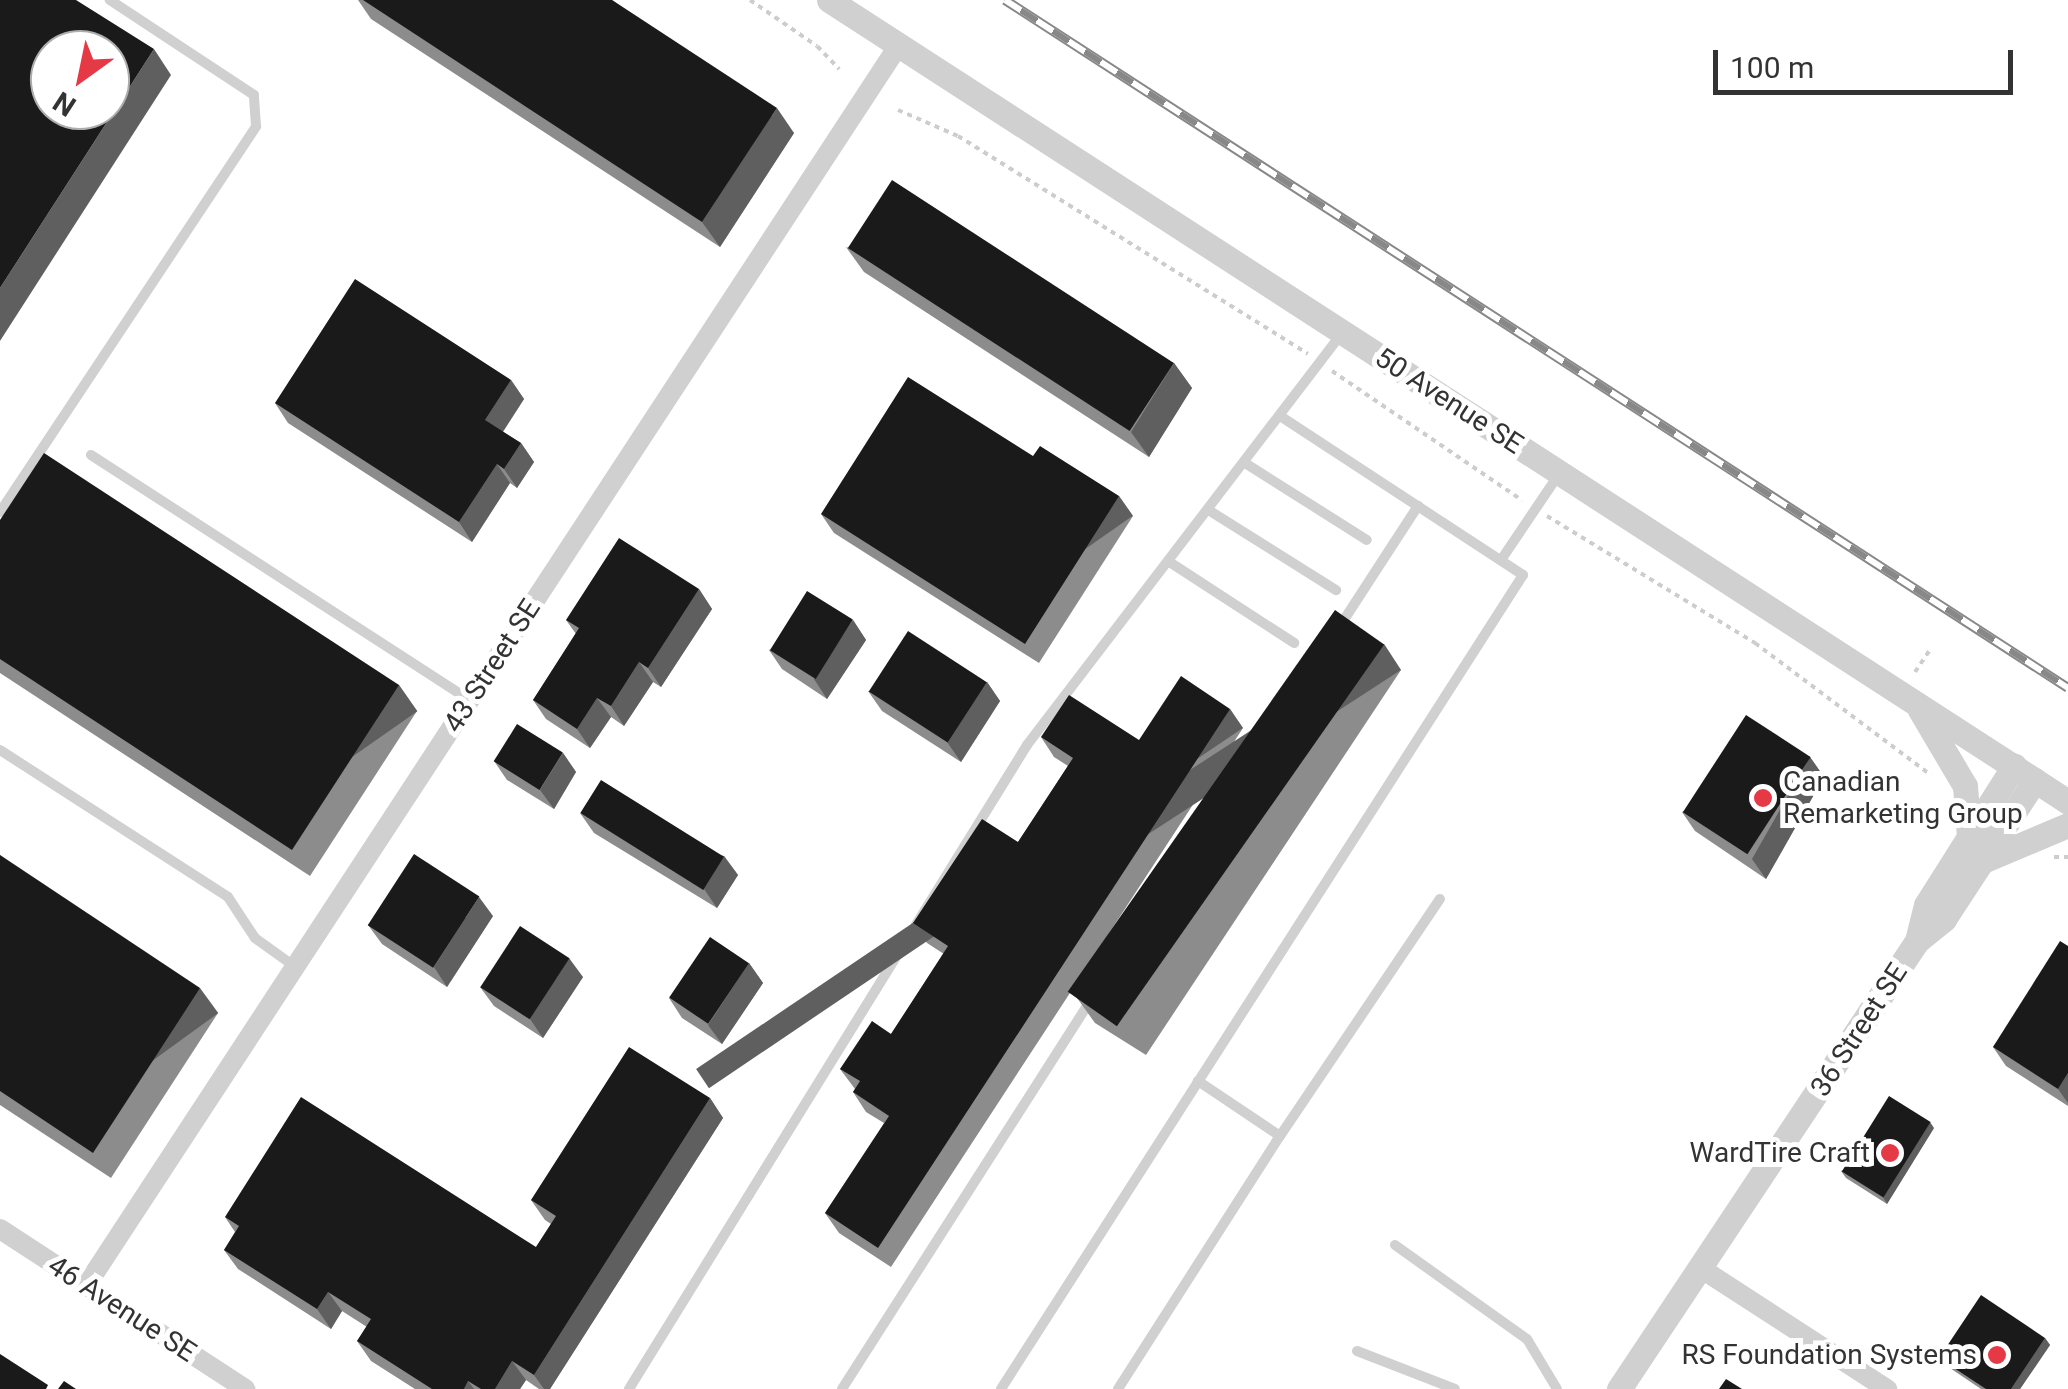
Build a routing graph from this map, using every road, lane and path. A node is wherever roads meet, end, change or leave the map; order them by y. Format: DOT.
graph roads {
  1 [pos="110,0"];
  2 [pos="750,0"];
  3 [pos="829,0"];
  4 [pos="898,46"];
  5 [pos="839,69"];
  6 [pos="898,110"];
  7 [pos="1342,332"];
  8 [pos="1321,362"];
  9 [pos="1282,417"];
  10 [pos="91,456"];
  11 [pos="1246,463"];
  12 [pos="1560,472"];
  13 [pos="1418,506"];
  14 [pos="1536,508"];
  15 [pos="1210,511"];
  16 [pos="0,512"];
  17 [pos="1367,540"];
  18 [pos="1502,560"];
  19 [pos="1171,563"];
  20 [pos="1336,590"];
  21 [pos="1337,630"];
  22 [pos="1294,643"];
  23 [pos="1930,650"];
  24 [pos="1915,672"];
  25 [pos="470,700"];
  26 [pos="1914,702"];
  27 [pos="0,750"];
  28 [pos="2025,773"];
  29 [pos="1938,781"];
  30 [pos="2068,802"];
  31 [pos="2068,824"];
  32 [pos="1968,837"];
  33 [pos="2054,857"];
  34 [pos="2068,858"];
  35 [pos="1981,862"];
  36 [pos="1440,898"];
  37 [pos="1917,941"];
  38 [pos="295,967"];
  39 [pos="1103,982"];
  40 [pos="1198,1081"];
  41 [pos="1280,1136"];
  42 [pos="0,1229"];
  43 [pos="1394,1245"];
  44 [pos="1702,1269"];
  45 [pos="86,1286"];
  46 [pos="1357,1351"];
  47 [pos="245,1389"];
  48 [pos="629,1389"];
  49 [pos="842,1389"];
  50 [pos="1001,1389"];
  51 [pos="1118,1389"];
  52 [pos="1455,1389"];
  53 [pos="1557,1389"];
  54 [pos="1619,1389"];
  55 [pos="1637,1389"];
  56 [pos="1887,1389"];
  1 -- 16 [label="lane"];
  2 -- 5 [label="path"];
  3 -- 4 [label="street, 50 Avenue SE"];
  4 -- 7 [label="street, 50 Avenue SE"];
  4 -- 25 [label="street, 43 Street SE"];
  6 -- 8 [label="path"];
  7 -- 8 [label="lane"];
  7 -- 12 [label="street, 50 Avenue SE"];
  8 -- 9 [label="lane"];
  8 -- 14 [label="path"];
  9 -- 11 [label="lane"];
  9 -- 13 [label="lane"];
  10 -- 25 [label="lane"];
  11 -- 15 [label="lane"];
  11 -- 17 [label="lane"];
  12 -- 14 [label="lane"];
  12 -- 26 [label="street, 50 Avenue SE"];
  13 -- 18 [label="lane"];
  13 -- 21 [label="lane"];
  14 -- 18 [label="lane"];
  14 -- 29 [label="path"];
  15 -- 19 [label="lane"];
  15 -- 20 [label="lane"];
  18 -- 40 [label="lane"];
  19 -- 22 [label="lane"];
  19 -- 48 [label="lane"];
  23 -- 24 [label="path"];
  25 -- 38 [label="street, 43 Street SE"];
  26 -- 28 [label="street, 50 Avenue SE"];
  26 -- 32 [label="street"];
  27 -- 38 [label="lane"];
  28 -- 30 [label="street, 50 Avenue SE"];
  28 -- 32 [label="street, 36 Street SE"];
  28 -- 35 [label="street, 36 Street SE"];
  31 -- 35 [label="street"];
  32 -- 37 [label="street, 36 Street SE"];
  33 -- 34 [label="path"];
  35 -- 37 [label="street, 36 Street SE"];
  36 -- 41 [label="lane"];
  37 -- 44 [label="street, 36 Street SE"];
  38 -- 45 [label="street, 43 Street SE"];
  39 -- 49 [label="lane"];
  40 -- 41 [label="lane"];
  40 -- 50 [label="lane"];
  41 -- 51 [label="lane"];
  42 -- 45 [label="street, 46 Avenue SE"];
  43 -- 53 [label="lane"];
  44 -- 54 [label="street, 36 Street SE"];
  44 -- 55 [label="street, 36 Street SE"];
  44 -- 56 [label="street"];
  45 -- 47 [label="street, 46 Avenue SE"];
  46 -- 52 [label="lane"];
}
